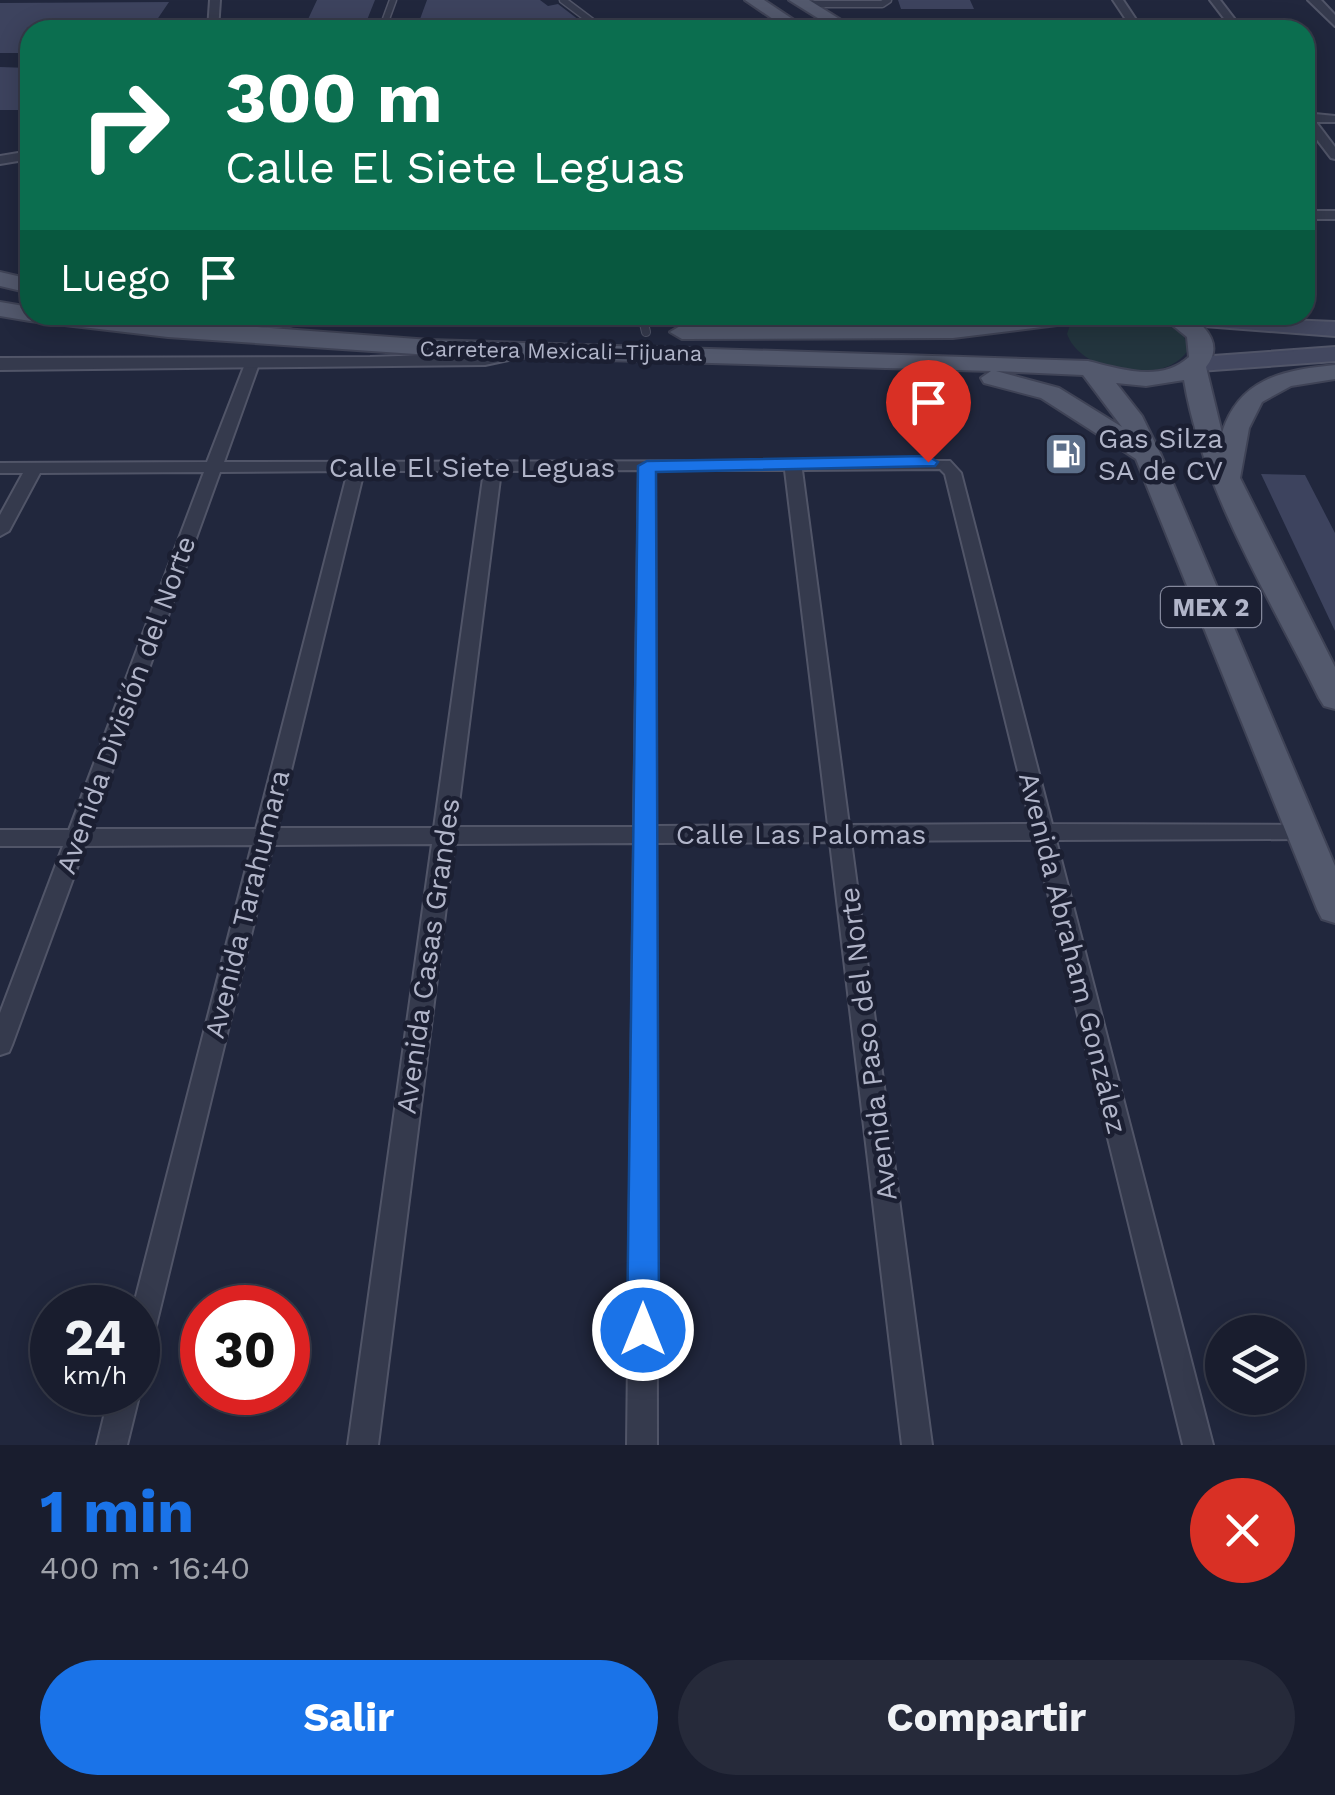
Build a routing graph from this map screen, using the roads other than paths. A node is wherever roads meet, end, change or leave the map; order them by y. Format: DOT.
graph roads {
  1 [pos="563,0"];
  2 [pos="753,0"];
  3 [pos="888,0"];
  4 [pos="1214,0"];
  5 [pos="1314,0"];
  6 [pos="796,1"];
  7 [pos="589,20"];
  8 [pos="786,20"];
  9 [pos="831,20"];
  10 [pos="1230,20"];
  11 [pos="1335,22"];
  12 [pos="1315,129"];
  13 [pos="1335,154"];
  14 [pos="132,325"];
  15 [pos="358,325"];
  16 [pos="569,325"];
  17 [pos="643,325"];
  18 [pos="732,325"];
  19 [pos="998,325"];
  20 [pos="1056,325"];
  21 [pos="1187,325"];
  22 [pos="1286,325"];
  23 [pos="762,326"];
  24 [pos="1335,329"];
  25 [pos="534,348"];
  26 [pos="567,349"];
  27 [pos="1335,354"];
  28 [pos="858,360"];
  29 [pos="0,364"];
  30 [pos="252,364"];
  31 [pos="1196,365"];
  32 [pos="1090,369"];
  33 [pos="1335,372"];
  34 [pos="1148,456"];
  35 [pos="944,464"];
  36 [pos="793,465"];
  37 [pos="647,466"];
  38 [pos="358,467"];
  39 [pos="493,467"];
  40 [pos="0,468"];
  41 [pos="34,468"];
  42 [pos="214,468"];
  43 [pos="1227,477"];
  44 [pos="0,531"];
  45 [pos="1328,667"];
  46 [pos="1335,698"];
  47 [pos="1302,831"];
  48 [pos="645,834"];
  49 [pos="843,834"];
  50 [pos="1041,834"];
  51 [pos="444,835"];
  52 [pos="264,836"];
  53 [pos="0,838"];
  54 [pos="77,838"];
  55 [pos="1335,909"];
  56 [pos="0,1046"];
  57 [pos="152,1285"];
  58 [pos="119,1415"];
  59 [pos="112,1445"];
  60 [pos="363,1445"];
  61 [pos="642,1445"];
  62 [pos="917,1445"];
  63 [pos="1198,1445"];
  1 -- 7 [label="lane"];
  2 -- 8 [label="main road"];
  3 -- 6 [label="lane"];
  4 -- 10 [label="street"];
  5 -- 11 [label="street"];
  6 -- 9 [label="main road"];
  12 -- 13 [label="street"];
  14 -- 25 [label="main road, Carretera Mexicali–Tijuana"];
  15 -- 16 [label="main road, Carretera Mexicali–Tijuana"];
  17 -- 26 [label="main road"];
  18 -- 23 [label="main road, Carretera Mexicali–Tijuana"];
  19 -- 23 [label="main road, Carretera Mexicali–Tijuana"];
  20 -- 32 [label="main road"];
  21 -- 31 [label="main road, MEX 2"];
  22 -- 24 [label="main road"];
  25 -- 26 [label="main road, Carretera Mexicali–Tijuana"];
  25 -- 30 [label="street"];
  26 -- 28 [label="main road, Carretera Mexicali–Tijuana"];
  27 -- 31 [label="main road"];
  28 -- 32 [label="main road"];
  28 -- 34 [label="main road"];
  29 -- 30 [label="street"];
  30 -- 42 [label="street, Avenida División del Norte"];
  31 -- 32 [label="main road"];
  31 -- 43 [label="main road, MEX 2"];
  32 -- 34 [label="main road"];
  33 -- 43 [label="main road"];
  34 -- 47 [label="main road, MEX 2"];
  35 -- 36 [label="street, Calle El Siete Leguas"];
  35 -- 50 [label="street, Avenida Abraham González"];
  36 -- 37 [label="street, Calle El Siete Leguas"];
  36 -- 49 [label="street, Avenida Paso del Norte"];
  37 -- 39 [label="street, Calle El Siete Leguas"];
  37 -- 48 [label="street"];
  38 -- 39 [label="street, Calle El Siete Leguas"];
  38 -- 42 [label="street, Calle El Siete Leguas"];
  38 -- 52 [label="street, Avenida Tarahumara"];
  39 -- 51 [label="street, Avenida Casas Grandes"];
  40 -- 41 [label="street, Calle El Siete Leguas"];
  41 -- 42 [label="street, Calle El Siete Leguas"];
  41 -- 44 [label="street"];
  42 -- 54 [label="street, Avenida División del Norte"];
  43 -- 45 [label="main road, MEX 2"];
  45 -- 46 [label="main road, MEX 2"];
  47 -- 50 [label="street, Calle Las Palomas"];
  47 -- 55 [label="main road, MEX 2"];
  48 -- 49 [label="street, Calle Las Palomas"];
  48 -- 51 [label="street, Calle Las Palomas"];
  48 -- 61 [label="street"];
  49 -- 50 [label="street, Calle Las Palomas"];
  49 -- 62 [label="street, Avenida Paso del Norte"];
  50 -- 63 [label="street, Avenida Abraham González"];
  51 -- 52 [label="street, Calle Las Palomas"];
  51 -- 60 [label="street, Avenida Casas Grandes"];
  52 -- 54 [label="street, Calle Las Palomas"];
  52 -- 57 [label="street, Avenida Tarahumara"];
  53 -- 54 [label="street, Calle Las Palomas"];
  54 -- 56 [label="street, Avenida División del Norte"];
  58 -- 59 [label="street"];
}
